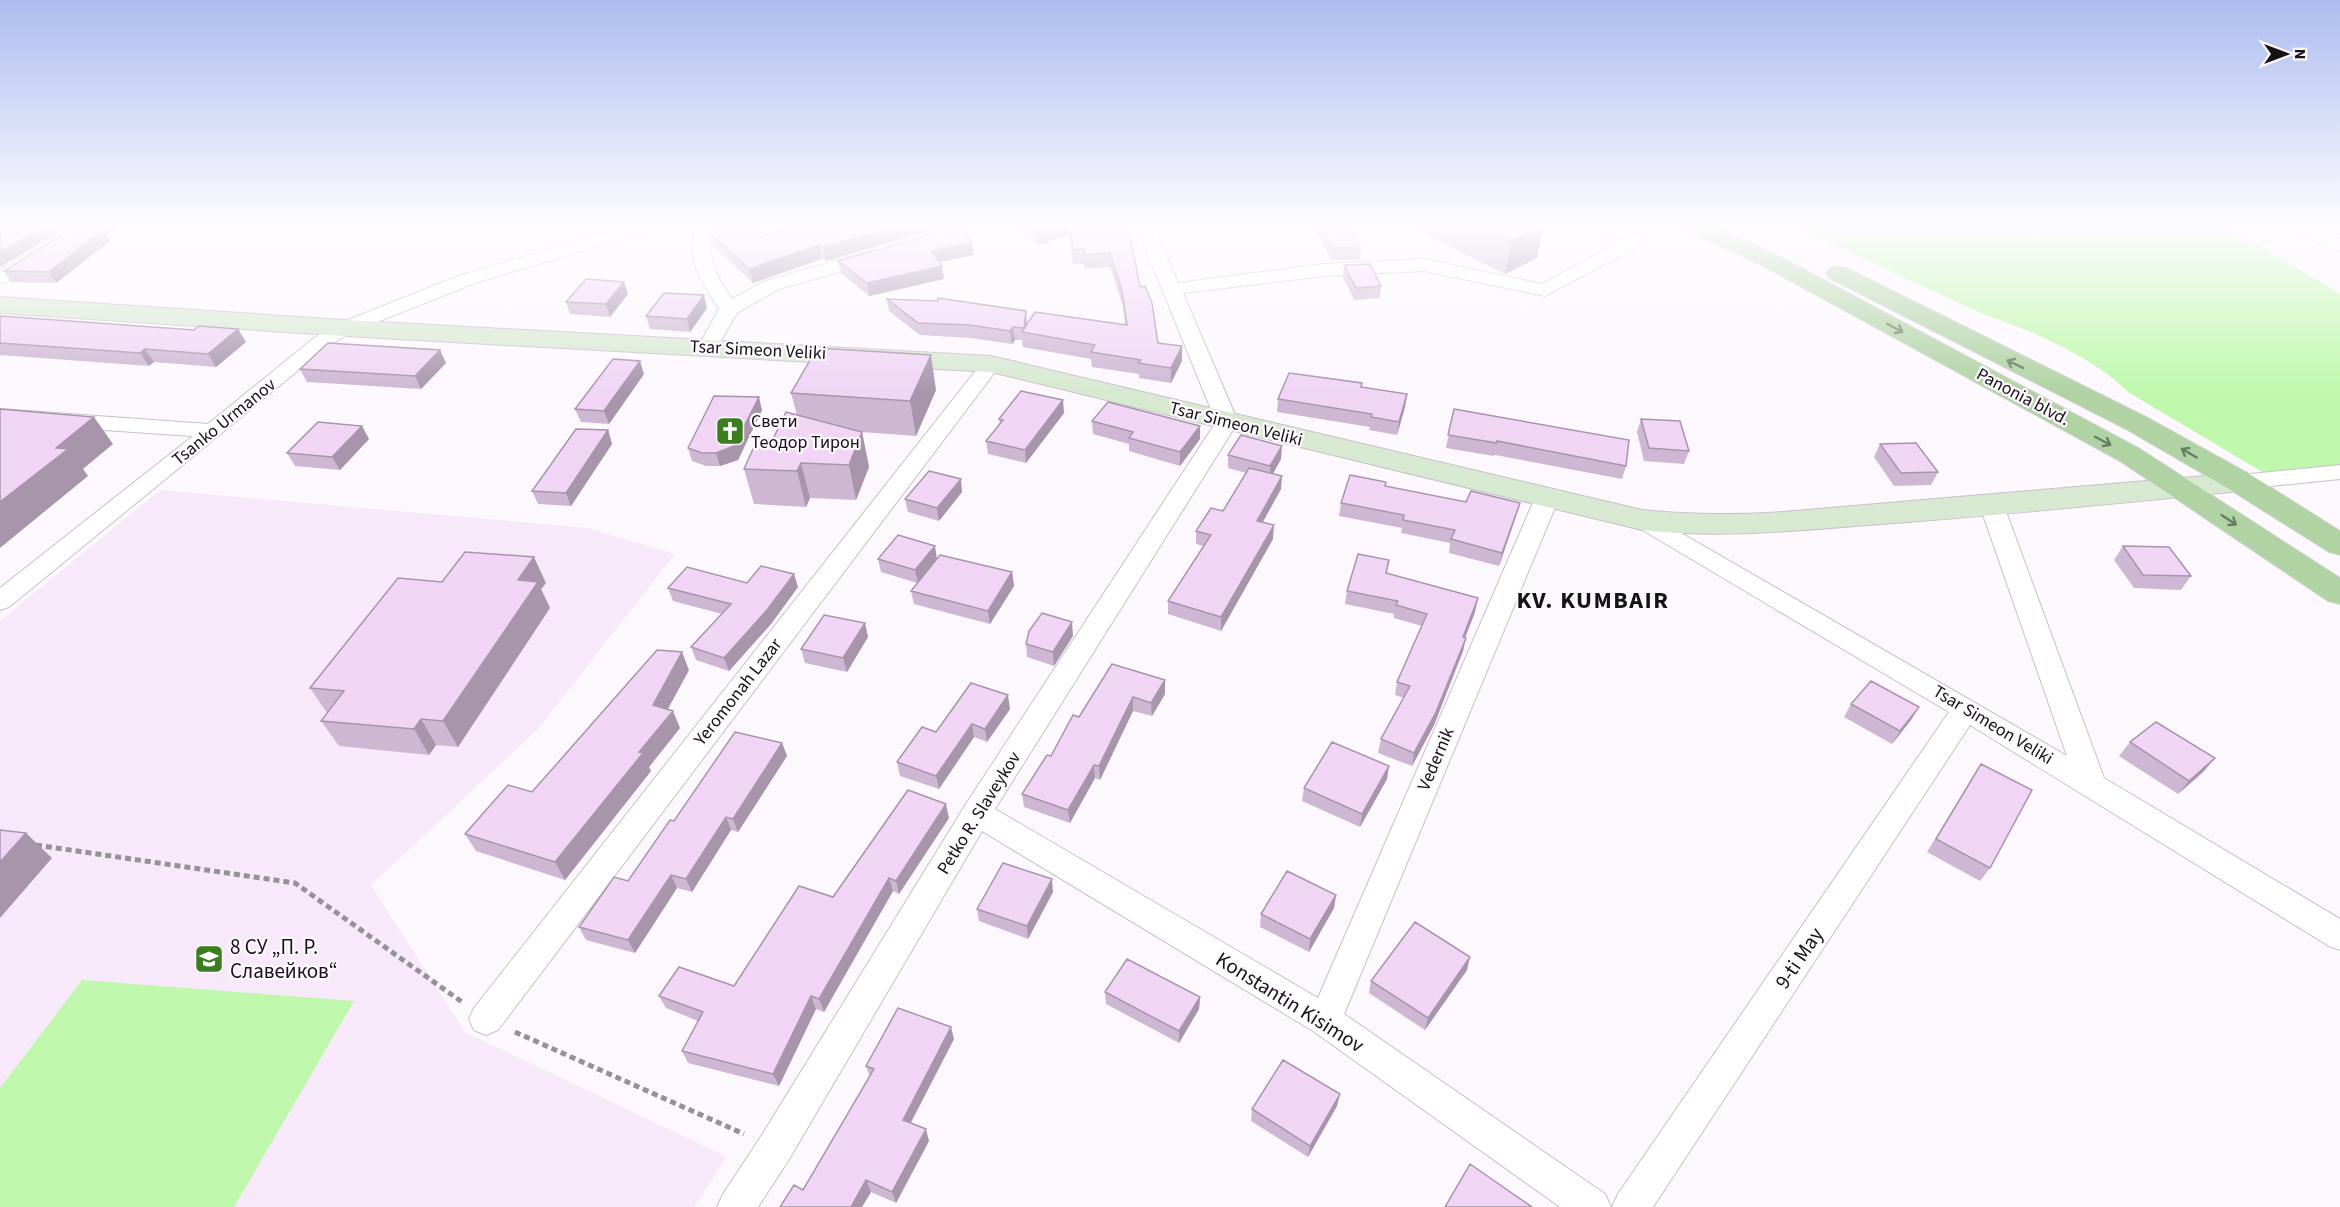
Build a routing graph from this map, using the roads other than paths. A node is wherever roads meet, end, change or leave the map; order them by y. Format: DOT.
graph roads {
  1 [pos="462,281"];
  2 [pos="711,281"];
  3 [pos="785,281"];
  4 [pos="1170,281"];
  5 [pos="1234,281"];
  6 [pos="1503,281"];
  7 [pos="1561,281"];
  8 [pos="1809,281"];
  9 [pos="1855,281"];
  10 [pos="1173,289"];
  11 [pos="0,305"];
  12 [pos="729,309"];
  13 [pos="345,328"];
  14 [pos="708,347"];
  15 [pos="991,364"];
  16 [pos="0,416"];
  17 [pos="1227,422"];
  18 [pos="213,431"];
  19 [pos="2340,472"];
  20 [pos="2240,482"];
  21 [pos="2180,488"];
  22 [pos="1547,498"];
  23 [pos="1992,506"];
  24 [pos="1642,520"];
  25 [pos="2340,545"];
  26 [pos="2340,593"];
  27 [pos="0,601"];
  28 [pos="1966,709"];
  29 [pos="2092,785"];
  30 [pos="977,813"];
  31 [pos="2340,936"];
  32 [pos="486,1019"];
  33 [pos="1325,1020"];
  34 [pos="736,1207"];
  35 [pos="1592,1207"];
  36 [pos="1631,1207"];
  1 -- 13 [label="street, Tsanko Urmanov"];
  2 -- 12 [label="street"];
  3 -- 12 [label="street"];
  4 -- 10 [label="street"];
  5 -- 10 [label="street"];
  6 -- 7 [label="street"];
  8 -- 21 [label="main road, Panonia blvd., one-way"];
  20 -- 9 [label="main road, Panonia blvd., one-way"];
  10 -- 17 [label="street"];
  11 -- 13 [label="main road, Tsar Simeon Veliki"];
  12 -- 14 [label="street"];
  13 -- 14 [label="main road, Tsar Simeon Veliki"];
  13 -- 18 [label="street, Tsanko Urmanov"];
  14 -- 15 [label="main road, Tsar Simeon Veliki"];
  15 -- 17 [label="main road, Tsar Simeon Veliki"];
  15 -- 32 [label="street, Yeromonah Lazar"];
  16 -- 18 [label="street"];
  17 -- 22 [label="main road, Tsar Simeon Veliki"];
  17 -- 30 [label="street, Petko R. Slaveykov"];
  18 -- 27 [label="street, Tsanko Urmanov"];
  19 -- 20 [label="street"];
  20 -- 21 [label="main road, Tsar Simeon Veliki"];
  20 -- 25 [label="main road, Panonia blvd."];
  21 -- 23 [label="main road, Tsar Simeon Veliki"];
  21 -- 26 [label="main road, Panonia blvd., one-way"];
  22 -- 24 [label="main road, Tsar Simeon Veliki"];
  22 -- 33 [label="street, Vedernik"];
  23 -- 24 [label="main road, Tsar Simeon Veliki"];
  23 -- 29 [label="street"];
  24 -- 28 [label="street, Tsar Simeon Veliki"];
  28 -- 29 [label="street, Tsar Simeon Veliki"];
  28 -- 36 [label="street, 9-ti May"];
  29 -- 31 [label="street, Tsar Simeon Veliki"];
  30 -- 33 [label="street, Konstantin Kisimov"];
  30 -- 34 [label="street, Petko R. Slaveykov"];
  33 -- 35 [label="street, Konstantin Kisimov"];
}
